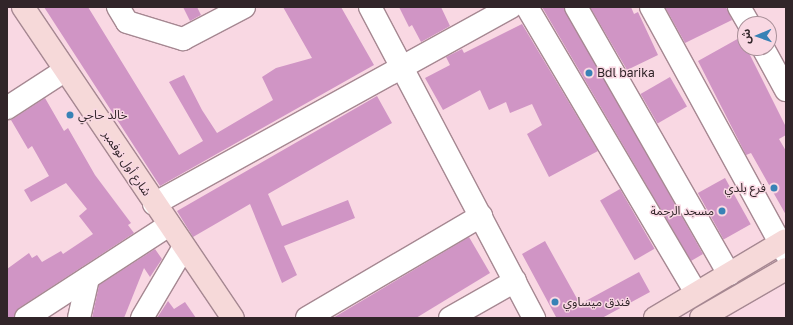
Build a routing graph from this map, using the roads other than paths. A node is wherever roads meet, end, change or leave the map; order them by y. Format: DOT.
graph roads {
  1 [pos="22,7"];
  2 [pos="118,7"];
  3 [pos="244,7"];
  4 [pos="370,7"];
  5 [pos="511,7"];
  6 [pos="527,7"];
  7 [pos="576,7"];
  8 [pos="651,7"];
  9 [pos="739,7"];
  10 [pos="744,16"];
  11 [pos="767,56"];
  12 [pos="402,65"];
  13 [pos="64,70"];
  14 [pos="786,90"];
  15 [pos="7,108"];
  16 [pos="154,204"];
  17 [pos="481,216"];
  18 [pos="168,225"];
  19 [pos="784,246"];
  20 [pos="184,247"];
  21 [pos="786,269"];
  22 [pos="729,274"];
  23 [pos="88,278"];
  24 [pos="515,281"];
  25 [pos="696,294"];
  26 [pos="26,318"];
  27 [pos="79,318"];
  28 [pos="142,318"];
  29 [pos="233,318"];
  30 [pos="307,318"];
  31 [pos="450,318"];
  32 [pos="534,318"];
  33 [pos="655,318"];
  34 [pos="701,318"];
  1 -- 13 [label="main road, شارع أول نوفمبر"];
  2 -- 3 [label="street"];
  4 -- 12 [label="street"];
  5 -- 12 [label="street"];
  6 -- 25 [label="street"];
  7 -- 22 [label="street"];
  8 -- 19 [label="street"];
  9 -- 10 [label="street"];
  11 -- 14 [label="street"];
  12 -- 16 [label="street"];
  12 -- 17 [label="street"];
  13 -- 15 [label="street"];
  13 -- 16 [label="main road, شارع أول نوفمبر"];
  16 -- 18 [label="main road, شارع أول نوفمبر"];
  17 -- 24 [label="street"];
  17 -- 30 [label="street"];
  18 -- 20 [label="main road, شارع أول نوفمبر"];
  18 -- 23 [label="street"];
  19 -- 22 [label="main road"];
  20 -- 28 [label="street"];
  20 -- 29 [label="main road, شارع أول نوفمبر"];
  21 -- 34 [label="main road"];
  22 -- 25 [label="main road"];
  23 -- 26 [label="street"];
  23 -- 27 [label="street"];
  24 -- 31 [label="street"];
  24 -- 32 [label="street"];
  25 -- 33 [label="main road"];
}
